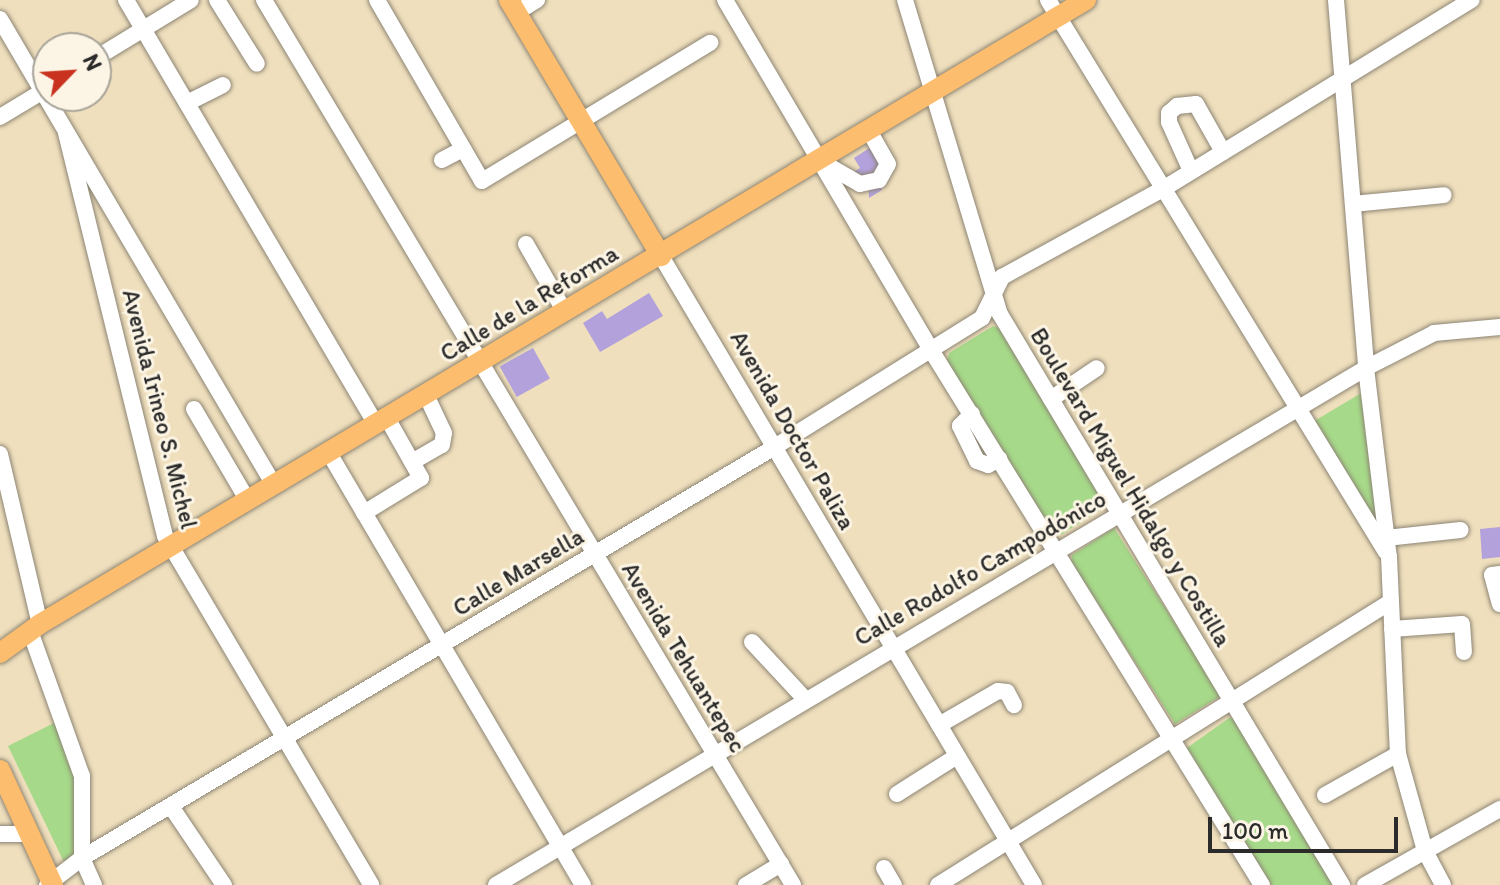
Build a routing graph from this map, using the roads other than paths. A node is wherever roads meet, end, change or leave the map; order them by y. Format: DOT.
graph roads {
  1 [pos="126,0"];
  2 [pos="191,0"];
  3 [pos="217,0"];
  4 [pos="264,0"];
  5 [pos="377,0"];
  6 [pos="537,0"];
  7 [pos="725,0"];
  8 [pos="905,0"];
  9 [pos="1086,0"];
  10 [pos="1336,0"];
  11 [pos="1472,0"];
  12 [pos="512,6"];
  13 [pos="1053,9"];
  14 [pos="0,19"];
  15 [pos="143,28"];
  16 [pos="710,43"];
  17 [pos="112,48"];
  18 [pos="257,64"];
  19 [pos="32,68"];
  20 [pos="1343,78"];
  21 [pos="223,85"];
  22 [pos="933,90"];
  23 [pos="32,98"];
  24 [pos="187,103"];
  25 [pos="56,112"];
  26 [pos="0,117"];
  27 [pos="581,121"];
  28 [pos="868,129"];
  29 [pos="66,133"];
  30 [pos="463,149"];
  31 [pos="1223,152"];
  32 [pos="442,160"];
  33 [pos="819,160"];
  34 [pos="1191,171"];
  35 [pos="1163,189"];
  36 [pos="1444,195"];
  37 [pos="1353,204"];
  38 [pos="526,244"];
  39 [pos="661,256"];
  40 [pos="994,290"];
  41 [pos="565,312"];
  42 [pos="1500,327"];
  43 [pos="931,350"];
  44 [pos="481,361"];
  45 [pos="1097,368"];
  46 [pos="1366,368"];
  47 [pos="426,395"];
  48 [pos="1051,399"];
  49 [pos="194,409"];
  50 [pos="1300,409"];
  51 [pos="382,421"];
  52 [pos="773,448"];
  53 [pos="329,453"];
  54 [pos="0,454"];
  55 [pos="412,462"];
  56 [pos="274,485"];
  57 [pos="248,501"];
  58 [pos="364,513"];
  59 [pos="1119,515"];
  60 [pos="1461,530"];
  61 [pos="1386,538"];
  62 [pos="171,547"];
  63 [pos="1057,551"];
  64 [pos="594,554"];
  65 [pos="1389,557"];
  66 [pos="1500,574"];
  67 [pos="1390,602"];
  68 [pos="1500,604"];
  69 [pos="35,627"];
  70 [pos="1392,629"];
  71 [pos="752,642"];
  72 [pos="443,645"];
  73 [pos="892,647"];
  74 [pos="1464,652"];
  75 [pos="0,653"];
  76 [pos="805,699"];
  77 [pos="1231,701"];
  78 [pos="1014,705"];
  79 [pos="939,725"];
  80 [pos="286,739"];
  81 [pos="1171,740"];
  82 [pos="1398,754"];
  83 [pos="714,755"];
  84 [pos="957,756"];
  85 [pos="0,770"];
  86 [pos="897,794"];
  87 [pos="5,795"];
  88 [pos="1325,795"];
  89 [pos="172,808"];
  90 [pos="1500,809"];
  91 [pos="0,834"];
  92 [pos="29,834"];
  93 [pos="1009,842"];
  94 [pos="560,847"];
  95 [pos="1425,851"];
  96 [pos="82,858"];
  97 [pos="781,864"];
  98 [pos="884,868"];
  99 [pos="50,884"];
  100 [pos="94,885"];
  101 [pos="224,885"];
  102 [pos="371,885"];
  103 [pos="496,885"];
  104 [pos="583,885"];
  105 [pos="746,885"];
  106 [pos="793,885"];
  107 [pos="894,885"];
  108 [pos="938,885"];
  109 [pos="1034,885"];
  110 [pos="1262,885"];
  111 [pos="1342,885"];
  112 [pos="1365,885"];
  113 [pos="1443,885"];
  1 -- 15 [label="street"];
  2 -- 15 [label="street"];
  3 -- 18 [label="street"];
  4 -- 44 [label="street, Avenida Tehuantepec"];
  5 -- 30 [label="street"];
  6 -- 12 [label="street"];
  7 -- 33 [label="street"];
  8 -- 22 [label="street, Boulevard Miguel Hidalgo y Costilla"];
  9 -- 13 [label="main road, Calle de la Reforma"];
  10 -- 20 [label="street"];
  11 -- 20 [label="street, Calle Marsella"];
  12 -- 27 [label="main road, Avenida Doctor Paliza"];
  13 -- 22 [label="main road, Calle de la Reforma"];
  13 -- 35 [label="street"];
  14 -- 19 [label="street"];
  15 -- 17 [label="street"];
  15 -- 24 [label="street"];
  16 -- 27 [label="street"];
  20 -- 31 [label="street, Calle Marsella"];
  20 -- 37 [label="street"];
  21 -- 24 [label="street"];
  22 -- 28 [label="main road, Calle de la Reforma"];
  22 -- 40 [label="street, Boulevard Miguel Hidalgo y Costilla"];
  23 -- 26 [label="street"];
  24 -- 51 [label="street"];
  25 -- 29 [label="street"];
  27 -- 30 [label="street"];
  27 -- 39 [label="main road, Avenida Doctor Paliza"];
  28 -- 33 [label="main road, Calle de la Reforma"];
  28 -- 33 [label="street"];
  29 -- 56 [label="street"];
  29 -- 62 [label="street, Avenida Irineo S. Michel"];
  30 -- 32 [label="street"];
  31 -- 34 [label="street, Calle Marsella"];
  31 -- 34 [label="street"];
  33 -- 39 [label="main road, Calle de la Reforma"];
  33 -- 43 [label="street"];
  34 -- 35 [label="street, Calle Marsella"];
  35 -- 40 [label="street, Calle Marsella"];
  35 -- 50 [label="street"];
  36 -- 37 [label="street"];
  37 -- 46 [label="street"];
  38 -- 41 [label="street"];
  39 -- 41 [label="main road, Calle de la Reforma"];
  39 -- 52 [label="street, Avenida Doctor Paliza"];
  40 -- 43 [label="street, Calle Marsella"];
  40 -- 48 [label="street, Boulevard Miguel Hidalgo y Costilla"];
  41 -- 44 [label="main road, Calle de la Reforma"];
  42 -- 46 [label="street, Calle Rodolfo Campodónico"];
  43 -- 52 [label="street, Calle Marsella"];
  43 -- 63 [label="street"];
  44 -- 47 [label="main road, Calle de la Reforma"];
  44 -- 64 [label="street, Avenida Tehuantepec"];
  45 -- 48 [label="street"];
  46 -- 50 [label="street, Calle Rodolfo Campodónico"];
  46 -- 61 [label="street"];
  47 -- 51 [label="main road, Calle de la Reforma"];
  47 -- 55 [label="street"];
  48 -- 59 [label="street, Boulevard Miguel Hidalgo y Costilla"];
  49 -- 57 [label="street"];
  50 -- 59 [label="street, Calle Rodolfo Campodónico"];
  50 -- 65 [label="street"];
  51 -- 53 [label="main road, Calle de la Reforma"];
  51 -- 55 [label="street"];
  52 -- 64 [label="street, Calle Marsella"];
  52 -- 73 [label="street, Avenida Doctor Paliza"];
  53 -- 56 [label="main road, Calle de la Reforma"];
  53 -- 58 [label="street"];
  54 -- 69 [label="street"];
  55 -- 58 [label="street"];
  56 -- 57 [label="main road, Calle de la Reforma"];
  57 -- 62 [label="main road, Calle de la Reforma"];
  58 -- 72 [label="street"];
  59 -- 63 [label="street, Calle Rodolfo Campodónico"];
  59 -- 77 [label="street, Boulevard Miguel Hidalgo y Costilla"];
  60 -- 61 [label="street"];
  61 -- 65 [label="street"];
  62 -- 69 [label="main road, Calle de la Reforma"];
  62 -- 80 [label="street, Avenida Irineo S. Michel"];
  63 -- 73 [label="street, Calle Rodolfo Campodónico"];
  63 -- 81 [label="street"];
  64 -- 72 [label="street, Calle Marsella"];
  64 -- 83 [label="street, Avenida Tehuantepec"];
  65 -- 67 [label="street"];
  66 -- 68 [label="street"];
  67 -- 70 [label="street"];
  67 -- 77 [label="street"];
  69 -- 75 [label="main road, Calle de la Reforma"];
  69 -- 96 [label="street"];
  70 -- 74 [label="street"];
  70 -- 82 [label="street"];
  71 -- 76 [label="street"];
  72 -- 80 [label="street, Calle Marsella"];
  72 -- 94 [label="street"];
  73 -- 76 [label="street, Calle Rodolfo Campodónico"];
  73 -- 79 [label="street, Avenida Doctor Paliza"];
  76 -- 83 [label="street, Calle Rodolfo Campodónico"];
  77 -- 81 [label="street"];
  77 -- 111 [label="street, Boulevard Miguel Hidalgo y Costilla"];
  78 -- 79 [label="street"];
  79 -- 84 [label="street, Avenida Doctor Paliza"];
  80 -- 89 [label="street, Calle Marsella"];
  80 -- 102 [label="street, Avenida Irineo S. Michel"];
  81 -- 93 [label="street"];
  81 -- 110 [label="street"];
  82 -- 88 [label="street"];
  82 -- 95 [label="street"];
  83 -- 94 [label="street, Calle Rodolfo Campodónico"];
  83 -- 97 [label="street, Avenida Tehuantepec"];
  84 -- 86 [label="street"];
  84 -- 93 [label="street, Avenida Doctor Paliza"];
  85 -- 87 [label="main road"];
  87 -- 92 [label="main road"];
  89 -- 96 [label="street, Calle Marsella"];
  89 -- 101 [label="street"];
  90 -- 95 [label="street"];
  91 -- 92 [label="street"];
  92 -- 99 [label="main road"];
  93 -- 108 [label="street"];
  93 -- 109 [label="street, Avenida Doctor Paliza"];
  94 -- 103 [label="street, Calle Rodolfo Campodónico"];
  94 -- 104 [label="street"];
  95 -- 112 [label="street"];
  95 -- 113 [label="street"];
  96 -- 99 [label="street, Calle Marsella"];
  96 -- 100 [label="street"];
  97 -- 105 [label="street"];
  97 -- 106 [label="street, Avenida Tehuantepec"];
  98 -- 107 [label="street"];
}
